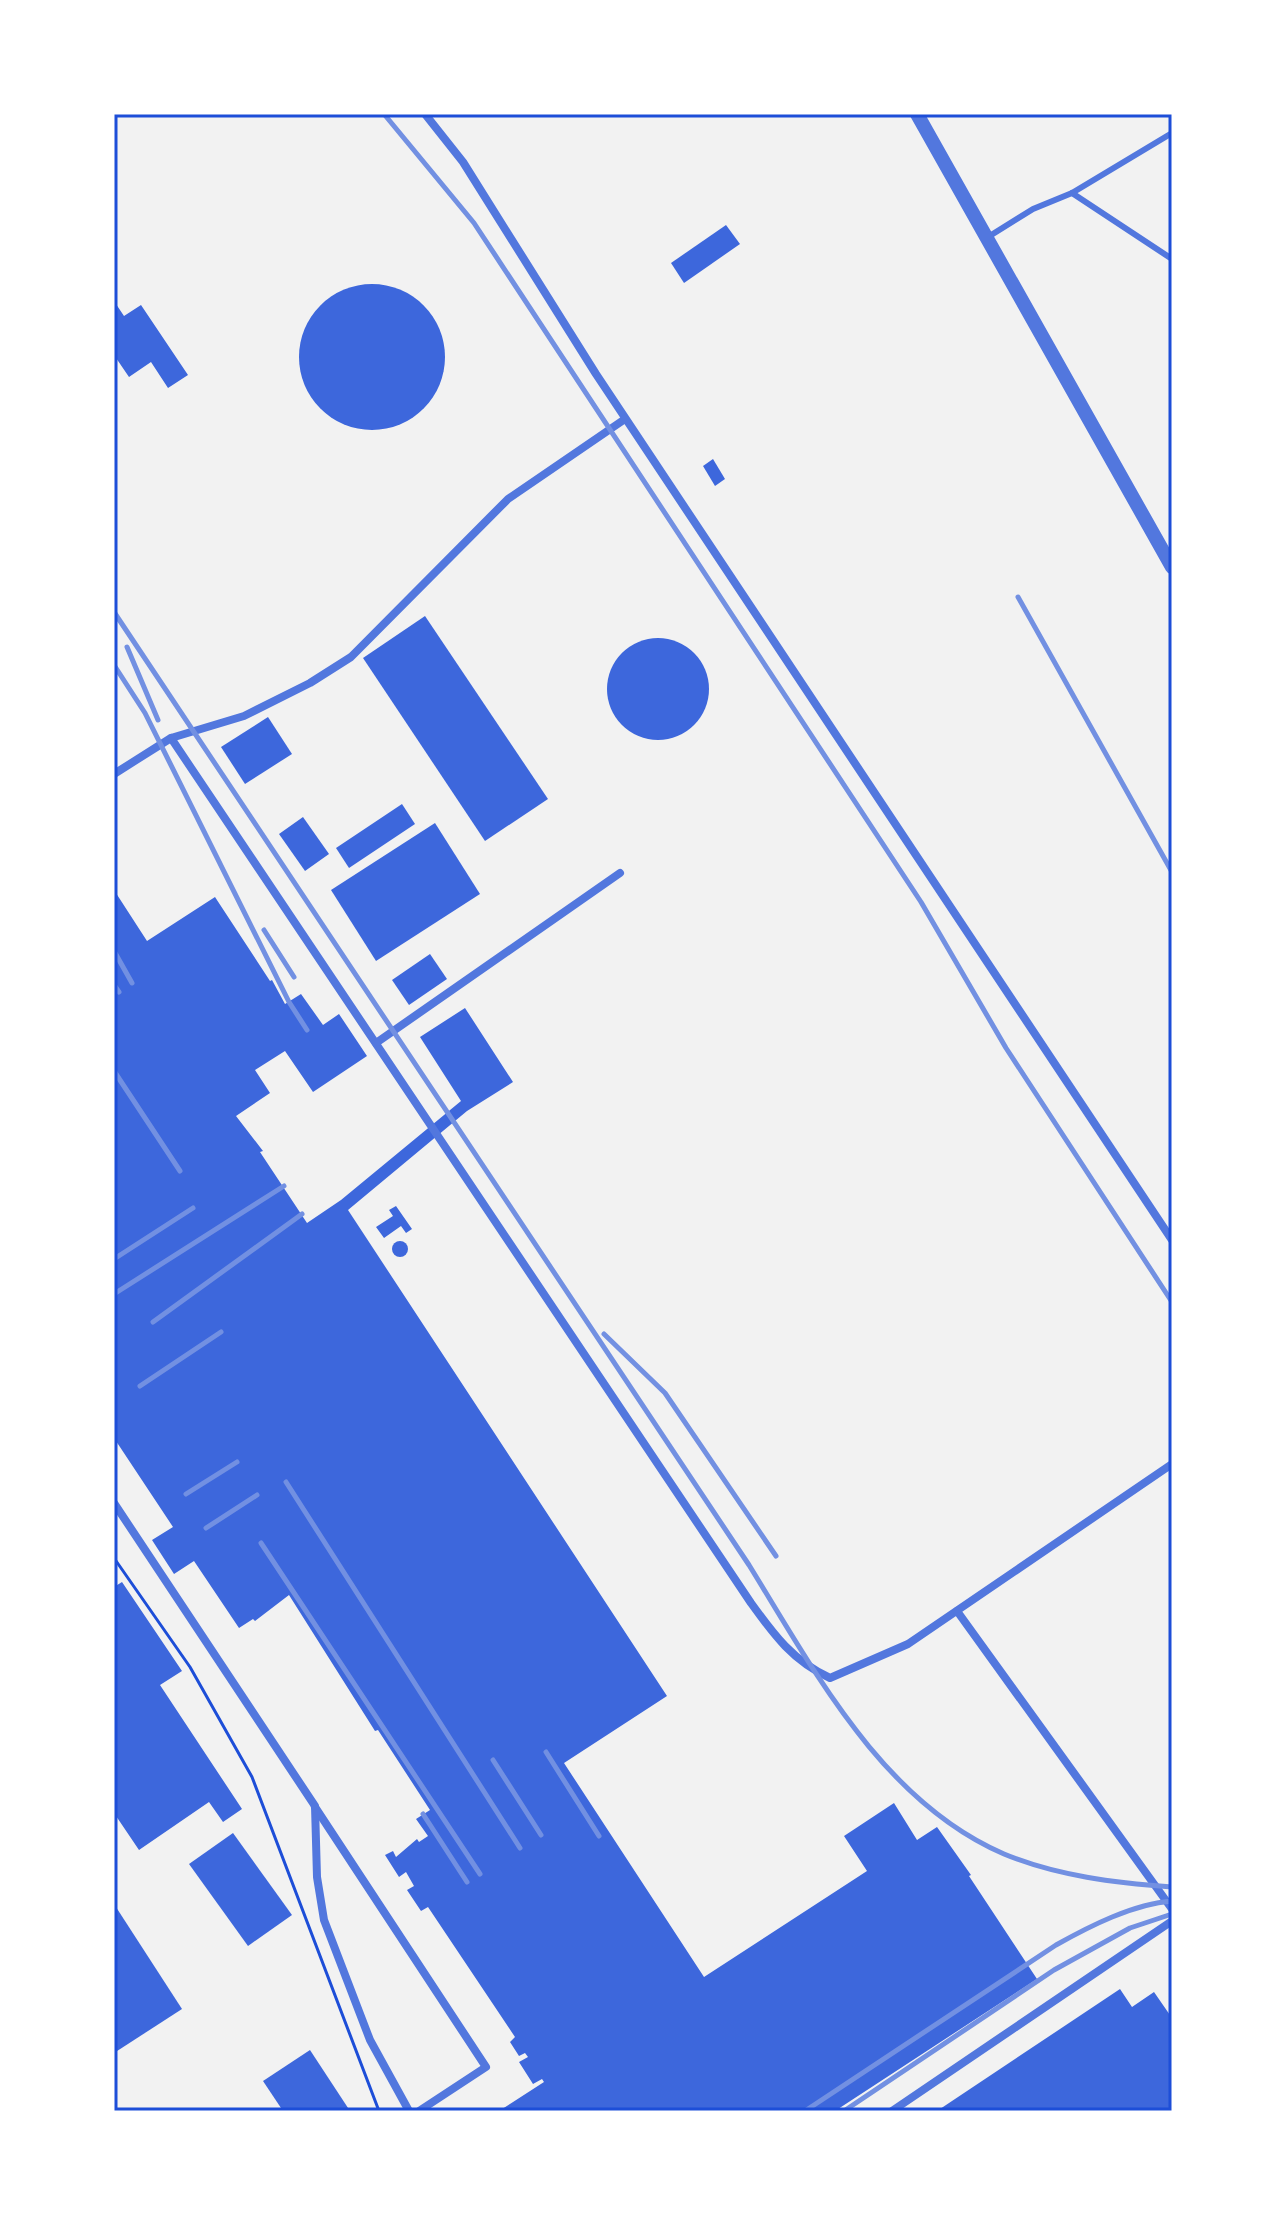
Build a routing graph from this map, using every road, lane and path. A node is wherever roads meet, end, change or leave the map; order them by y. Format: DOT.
graph roads {
  1 [pos="425,114"];
  2 [pos="917,114"];
  3 [pos="1172,133"];
  4 [pos="1072,193"];
  5 [pos="988,237"];
  6 [pos="1172,259"];
  7 [pos="625,419"];
  8 [pos="1172,567"];
  9 [pos="171,738"];
  10 [pos="114,774"];
  11 [pos="620,873"];
  12 [pos="376,1043"];
  13 [pos="1172,1240"];
  14 [pos="1172,1464"];
  15 [pos="114,1503"];
  16 [pos="114,1558"];
  17 [pos="957,1611"];
  18 [pos="315,1806"];
  19 [pos="1172,1909"];
  20 [pos="1172,1921"];
  21 [pos="379,2111"];
  22 [pos="409,2111"];
  23 [pos="419,2111"];
  24 [pos="892,2111"];
  1 -- 7 [label="street"];
  2 -- 5 [label="street"];
  3 -- 4 [label="lane"];
  4 -- 5 [label="lane"];
  4 -- 6 [label="lane"];
  5 -- 8 [label="street"];
  7 -- 9 [label="street"];
  7 -- 13 [label="street"];
  9 -- 10 [label="street"];
  9 -- 12 [label="street"];
  11 -- 12 [label="street"];
  12 -- 17 [label="street"];
  14 -- 17 [label="street"];
  15 -- 18 [label="street"];
  16 -- 21 [label="path"];
  17 -- 19 [label="street"];
  18 -- 22 [label="street"];
  18 -- 23 [label="street"];
  20 -- 24 [label="street"];
}
